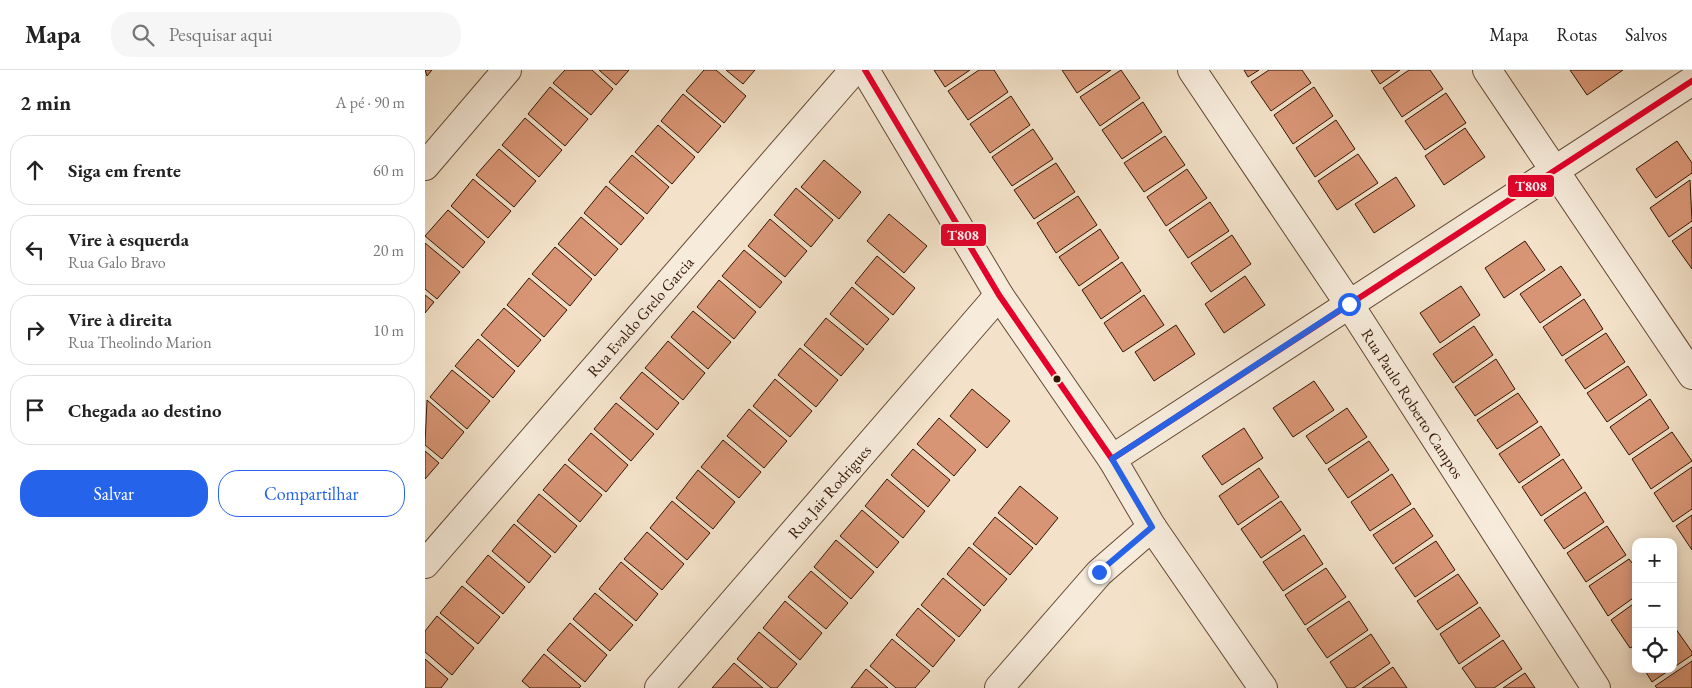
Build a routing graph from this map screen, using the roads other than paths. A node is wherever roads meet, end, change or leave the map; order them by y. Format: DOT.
graph roads {
  1 [pos="507,70"];
  2 [pos="854,70"];
  3 [pos="865,70"];
  4 [pos="1192,70"];
  5 [pos="1487,70"];
  6 [pos="1692,81"];
  7 [pos="425,166"];
  8 [pos="1555,170"];
  9 [pos="999,295"];
  10 [pos="1349,304"];
  11 [pos="1692,375"];
  12 [pos="1112,459"];
  13 [pos="1152,527"];
  14 [pos="425,564"];
  15 [pos="659,688"];
  16 [pos="999,688"];
  17 [pos="1263,688"];
  18 [pos="1597,688"];
  1 -- 7 [label="street"];
  2 -- 14 [label="street, Rua Evaldo Grelo Garcia"];
  3 -- 9 [label="street"];
  4 -- 10 [label="street, Rua Paulo Roberto Campos"];
  5 -- 8 [label="street"];
  6 -- 8 [label="street"];
  8 -- 10 [label="street"];
  8 -- 11 [label="street"];
  9 -- 12 [label="street"];
  9 -- 15 [label="street, Rua Jair Rodrigues"];
  10 -- 12 [label="street"];
  10 -- 18 [label="street, Rua Paulo Roberto Campos"];
  12 -- 13 [label="street"];
  13 -- 16 [label="street"];
  13 -- 17 [label="street"];
}
